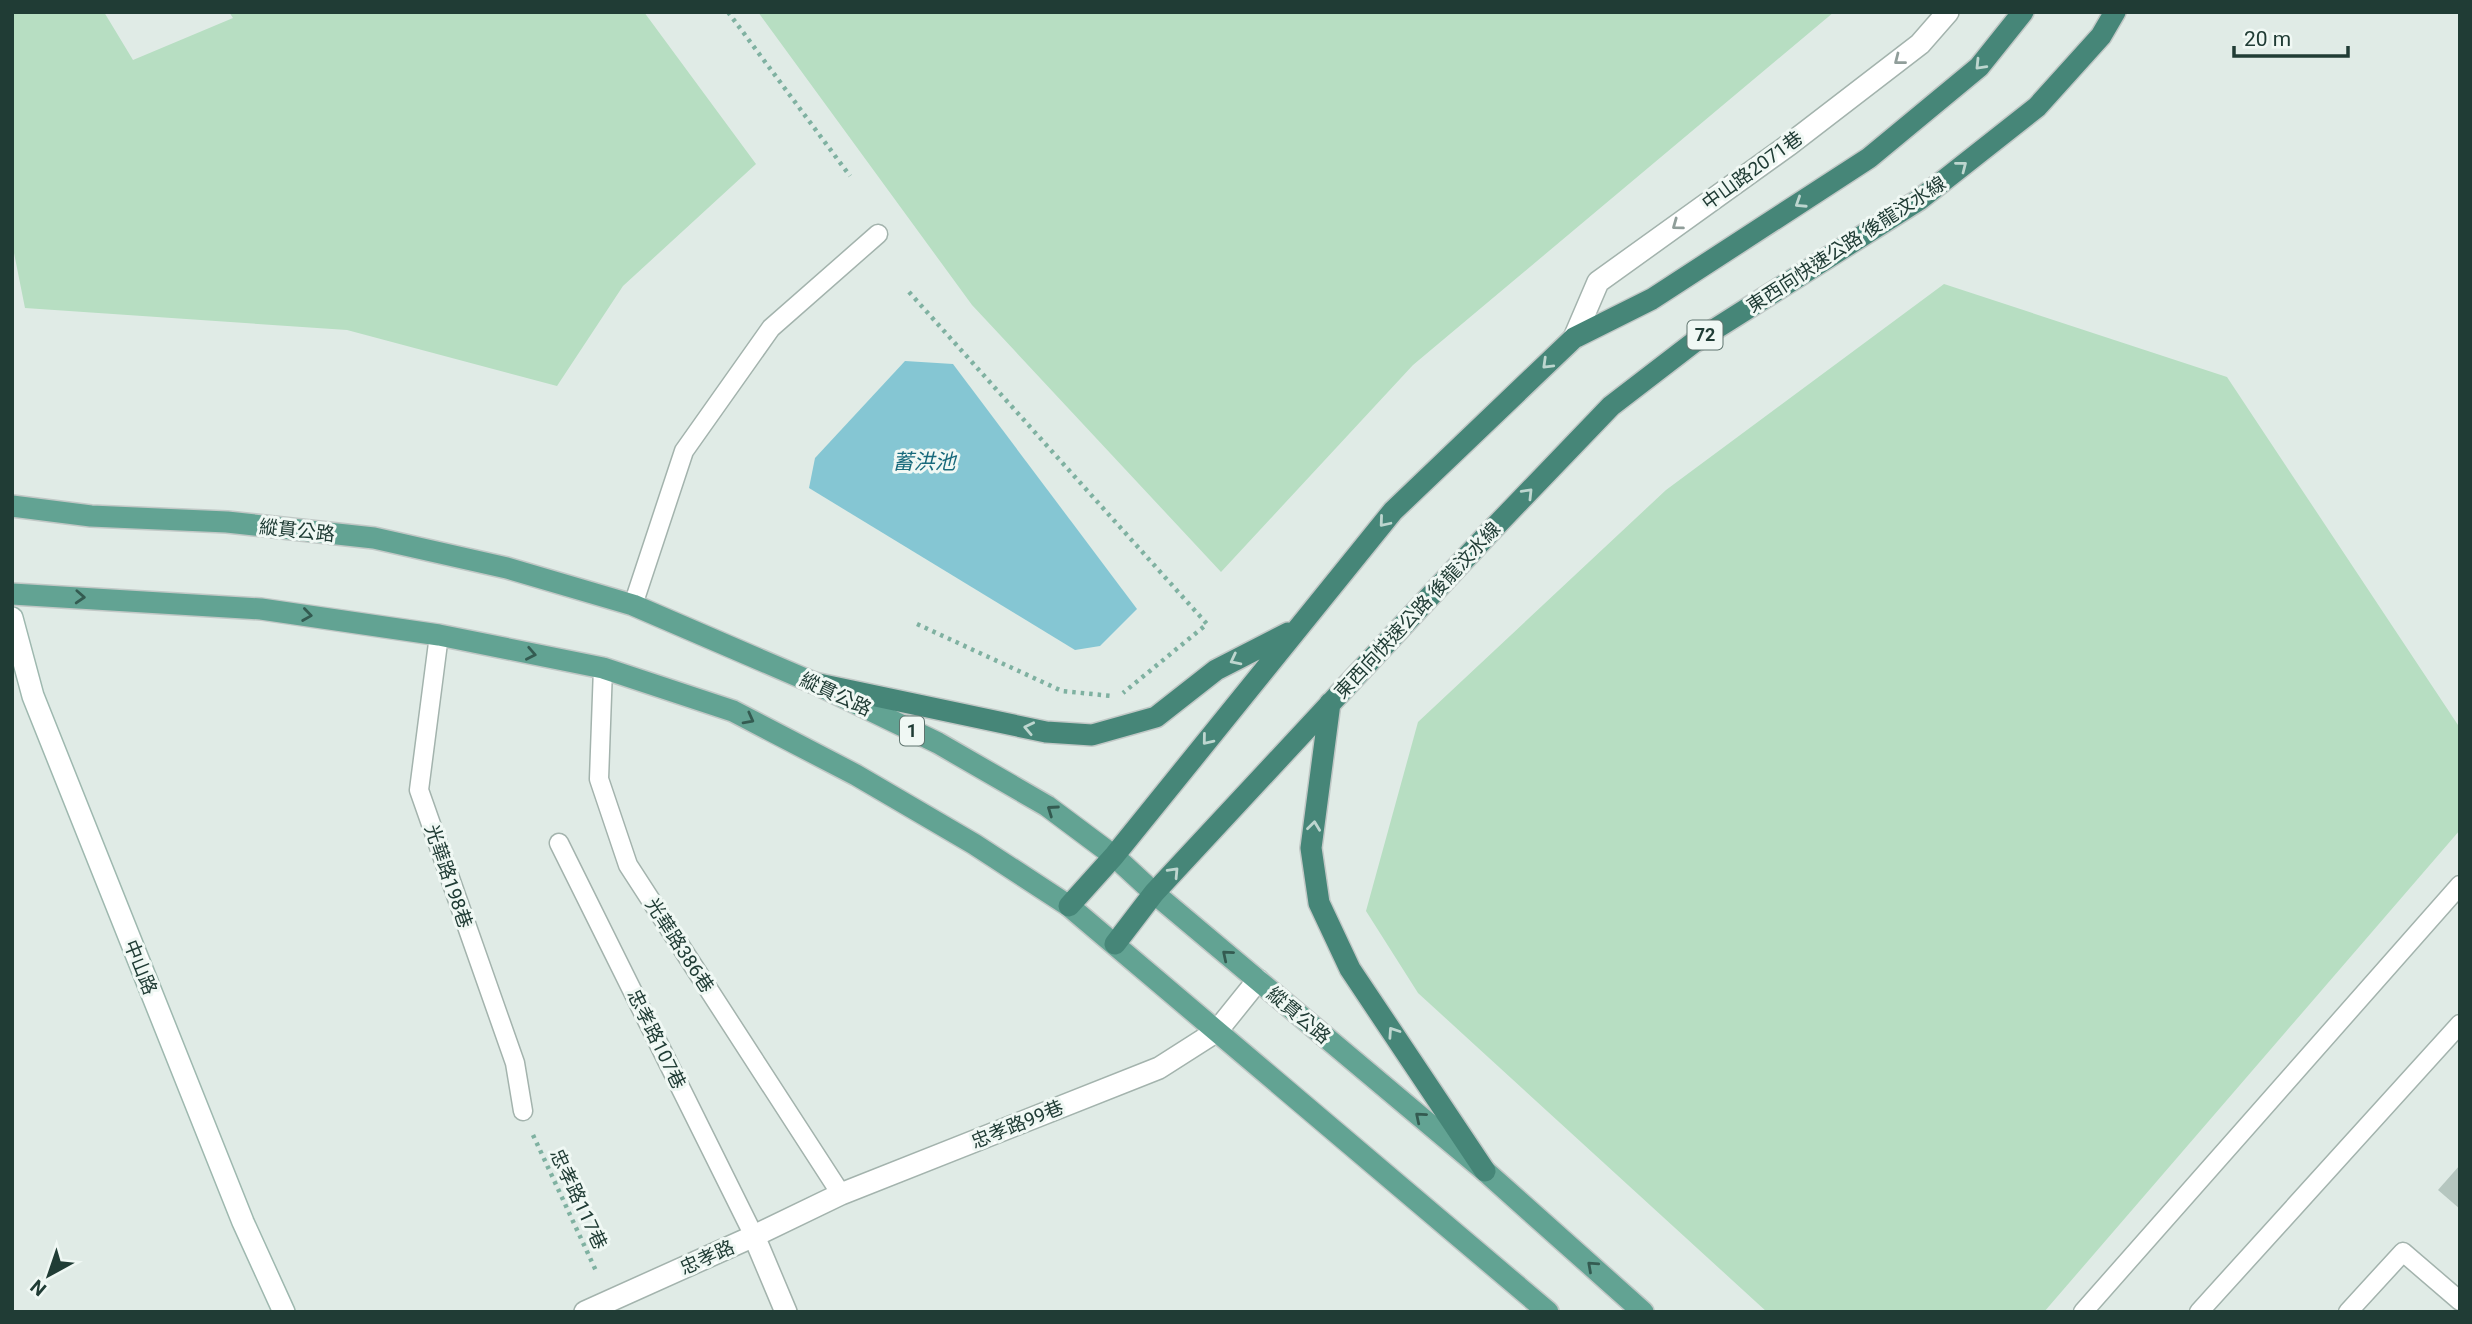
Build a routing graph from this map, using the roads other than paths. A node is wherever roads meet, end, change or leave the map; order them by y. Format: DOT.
graph roads {
  1 [pos="1948,12"];
  2 [pos="2023,12"];
  3 [pos="2115,12"];
  4 [pos="878,234"];
  5 [pos="1574,338"];
  6 [pos="12,506"];
  7 [pos="12,594"];
  8 [pos="633,605"];
  9 [pos="12,618"];
  10 [pos="1296,629"];
  11 [pos="439,635"];
  12 [pos="603,668"];
  13 [pos="814,684"];
  14 [pos="1330,703"];
  15 [pos="559,843"];
  16 [pos="1114,856"];
  17 [pos="2460,885"];
  18 [pos="1154,893"];
  19 [pos="1069,906"];
  20 [pos="1115,944"];
  21 [pos="1258,980"];
  22 [pos="2460,1024"];
  23 [pos="1217,1031"];
  24 [pos="523,1111"];
  25 [pos="1485,1171"];
  26 [pos="841,1194"];
  27 [pos="754,1236"];
  28 [pos="2460,1301"];
  29 [pos="282,1311"];
  30 [pos="585,1312"];
  31 [pos="786,1312"];
  32 [pos="1548,1312"];
  33 [pos="1643,1312"];
  34 [pos="2083,1312"];
  35 [pos="2199,1312"];
  36 [pos="2348,1312"];
  1 -- 5 [label="street, 中山路2071巷, one-way"];
  2 -- 5 [label="highway, one-way"];
  14 -- 3 [label="highway, 東西向快速公路 後龍汶水線 / 72, one-way"];
  4 -- 8 [label="lane"];
  5 -- 10 [label="highway, one-way"];
  6 -- 8 [label="main road, 縱貫公路 / 1"];
  7 -- 11 [label="main road, one-way"];
  8 -- 13 [label="main road, 縱貫公路 / 1"];
  9 -- 29 [label="street, 中山路"];
  10 -- 13 [label="highway, one-way"];
  10 -- 16 [label="highway, one-way"];
  11 -- 12 [label="main road, one-way"];
  11 -- 24 [label="lane, 光華路198巷"];
  12 -- 19 [label="main road, one-way"];
  12 -- 26 [label="lane, 光華路386巷"];
  16 -- 13 [label="main road, 縱貫公路 / 1, one-way"];
  18 -- 14 [label="highway, 東西向快速公路 後龍汶水線, one-way"];
  25 -- 14 [label="highway, one-way"];
  15 -- 27 [label="lane, 忠孝路107巷"];
  16 -- 18 [label="main road, 縱貫公路 / 1"];
  16 -- 19 [label="highway"];
  17 -- 34 [label="lane"];
  18 -- 20 [label="highway, 東西向快速公路 後龍汶水線"];
  21 -- 18 [label="main road, 縱貫公路 / 1, one-way"];
  19 -- 20 [label="main road"];
  20 -- 23 [label="main road"];
  21 -- 23 [label="street, 忠孝路99巷"];
  25 -- 21 [label="main road, 縱貫公路 / 1, one-way"];
  22 -- 35 [label="lane"];
  23 -- 26 [label="street, 忠孝路99巷"];
  23 -- 32 [label="main road"];
  33 -- 25 [label="main road, 縱貫公路 / 1, one-way"];
  26 -- 27 [label="street, 忠孝路99巷"];
  27 -- 30 [label="street, 忠孝路"];
  27 -- 31 [label="street, 忠孝路"];
  28 -- 36 [label="lane"];
}
